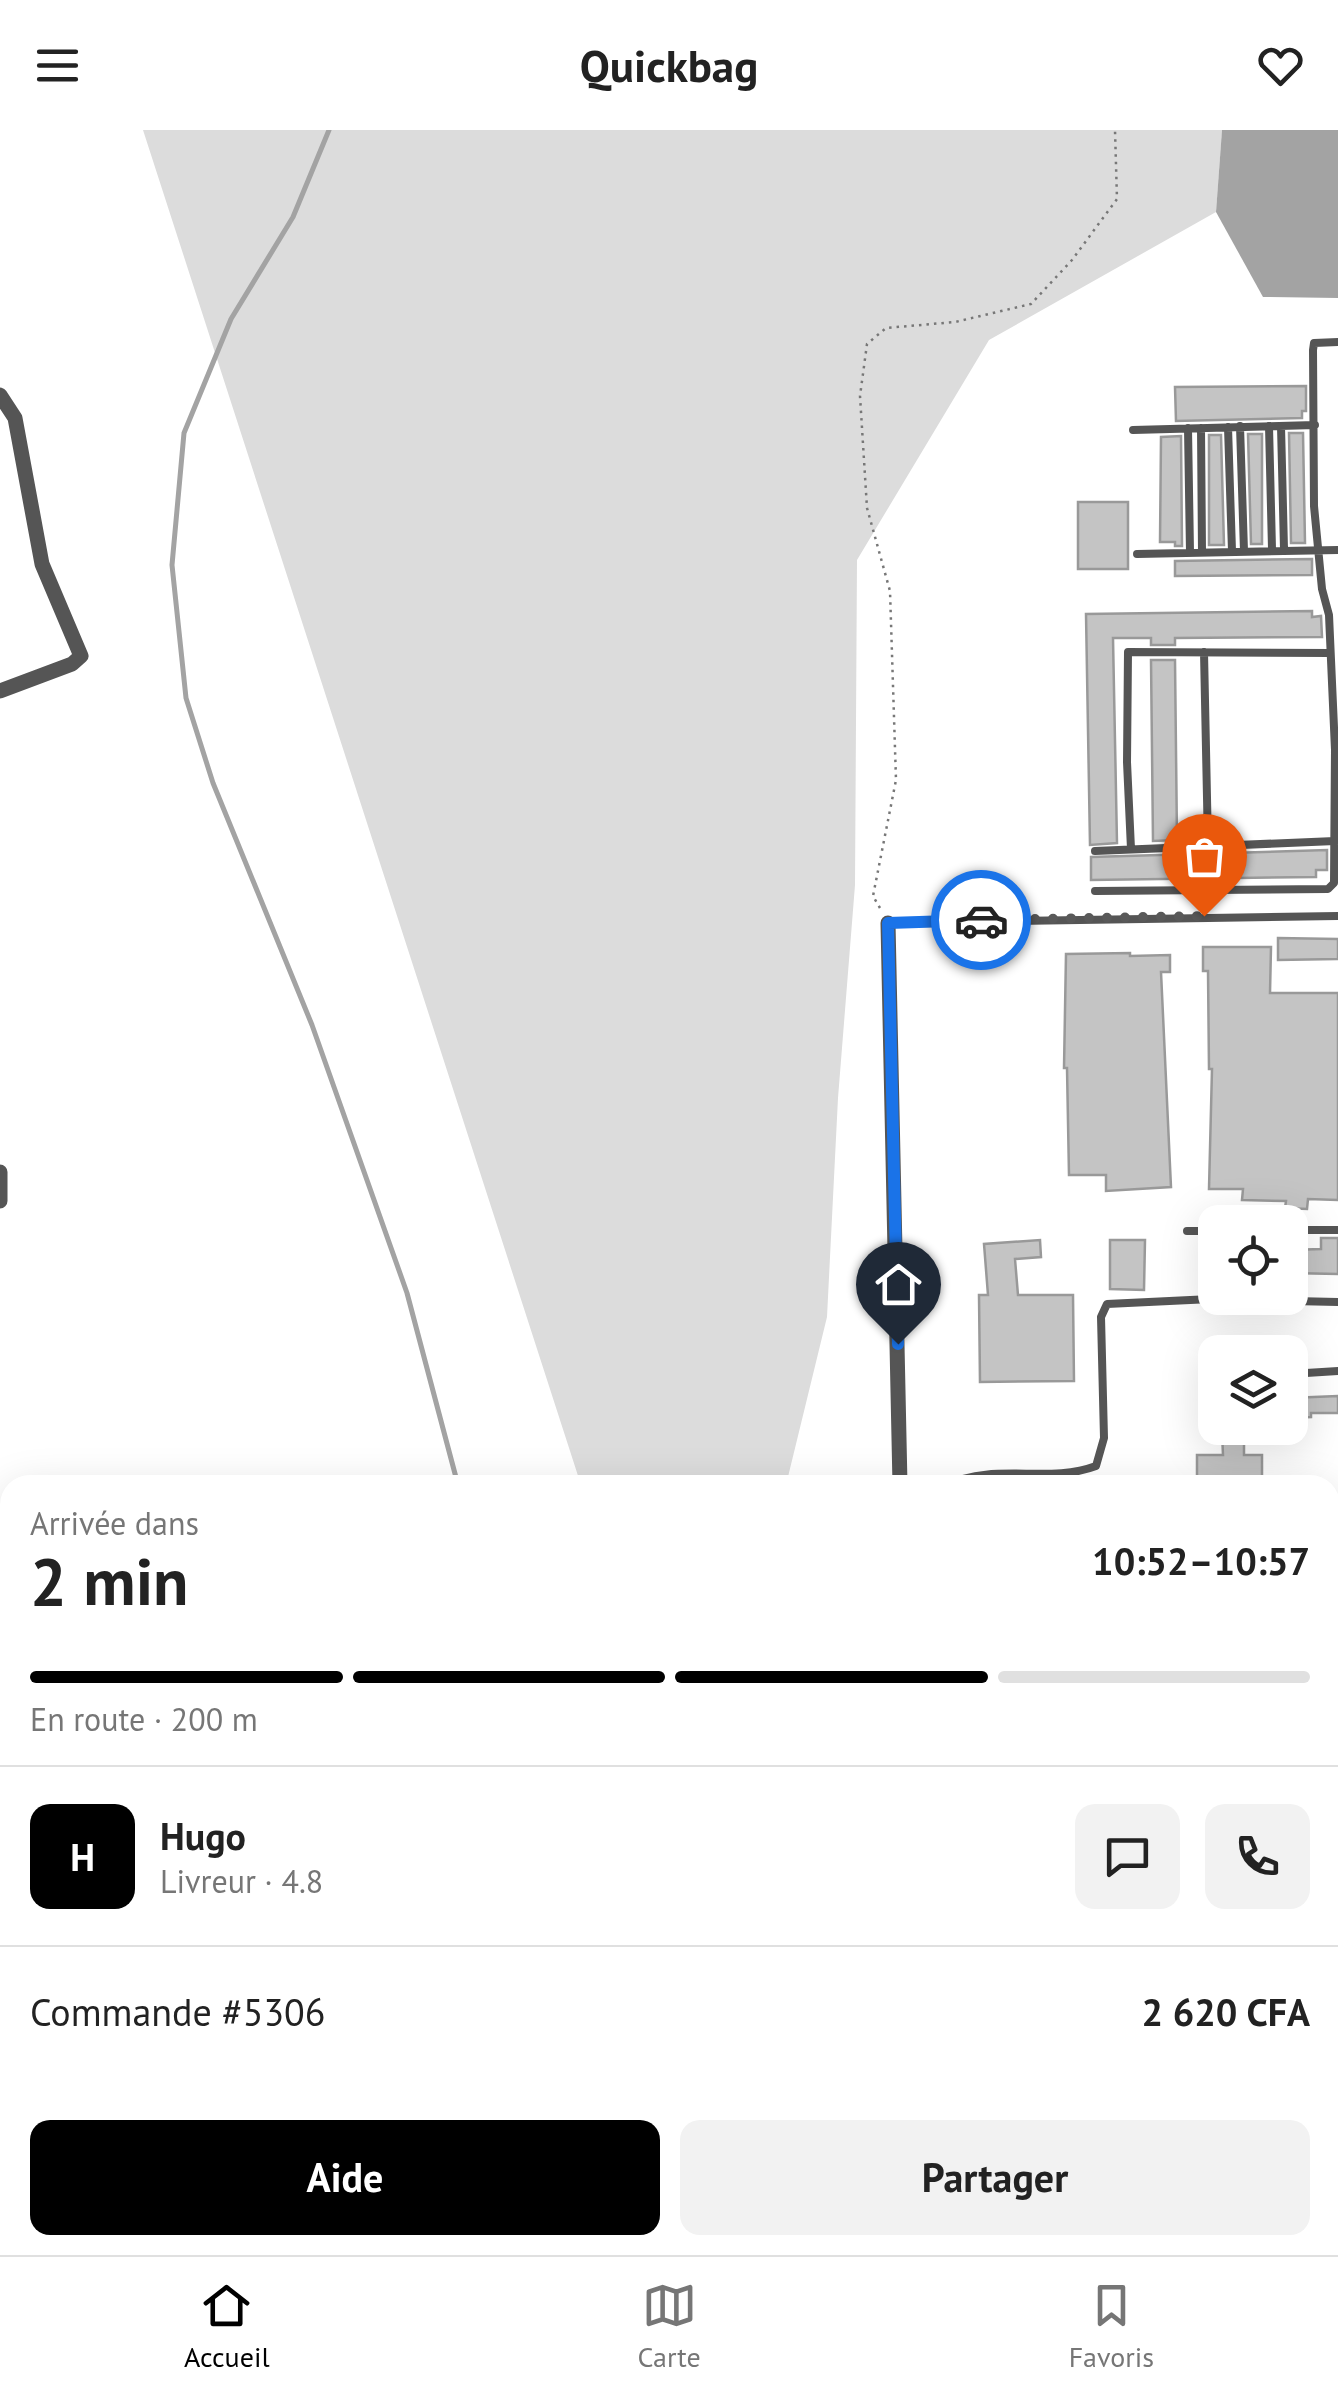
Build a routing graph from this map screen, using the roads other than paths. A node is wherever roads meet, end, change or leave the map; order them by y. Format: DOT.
graph roads {
  1 [pos="1338,342"];
  2 [pos="0,395"];
  3 [pos="1315,425"];
  4 [pos="1240,426"];
  5 [pos="1269,426"];
  6 [pos="1280,426"];
  7 [pos="1228,427"];
  8 [pos="1188,428"];
  9 [pos="1201,428"];
  10 [pos="1133,430"];
  11 [pos="1284,549"];
  12 [pos="1244,550"];
  13 [pos="1272,550"];
  14 [pos="1318,550"];
  15 [pos="1338,550"];
  16 [pos="1232,551"];
  17 [pos="1190,552"];
  18 [pos="1202,552"];
  19 [pos="1136,554"];
  20 [pos="1204,652"];
  21 [pos="1330,652"];
  22 [pos="0,692"];
  23 [pos="1336,750"];
  24 [pos="1334,841"];
  25 [pos="1208,846"];
  26 [pos="1130,850"];
  27 [pos="1094,851"];
  28 [pos="1095,890"];
  29 [pos="1338,916"];
  30 [pos="888,923"];
  31 [pos="0,1172"];
  32 [pos="0,1201"];
  33 [pos="1308,1230"];
  34 [pos="1338,1230"];
  35 [pos="1187,1231"];
  36 [pos="1198,1231"];
  37 [pos="1338,1302"];
  38 [pos="1338,1371"];
  39 [pos="1308,1373"];
  40 [pos="900,1475"];
  41 [pos="982,1475"];
  1 -- 3 [label="lane"];
  2 -- 22 [label="street"];
  3 -- 6 [label="lane"];
  3 -- 14 [label="lane"];
  4 -- 5 [label="lane"];
  4 -- 7 [label="lane"];
  4 -- 12 [label="lane"];
  5 -- 6 [label="lane"];
  5 -- 13 [label="lane"];
  6 -- 11 [label="lane"];
  7 -- 9 [label="lane"];
  7 -- 16 [label="lane"];
  8 -- 9 [label="lane"];
  8 -- 10 [label="lane"];
  8 -- 17 [label="lane"];
  9 -- 18 [label="lane"];
  11 -- 13 [label="lane"];
  11 -- 14 [label="lane"];
  12 -- 13 [label="lane"];
  12 -- 16 [label="lane"];
  14 -- 15 [label="lane"];
  14 -- 21 [label="lane"];
  16 -- 18 [label="lane"];
  17 -- 18 [label="lane"];
  17 -- 19 [label="lane"];
  20 -- 21 [label="lane"];
  20 -- 25 [label="lane"];
  20 -- 26 [label="lane"];
  21 -- 23 [label="lane"];
  23 -- 24 [label="lane"];
  24 -- 25 [label="lane"];
  24 -- 28 [label="lane"];
  25 -- 26 [label="lane"];
  26 -- 27 [label="lane"];
  29 -- 30 [label="lane"];
  30 -- 40 [label="street"];
  31 -- 32 [label="street"];
  33 -- 34 [label="lane"];
  35 -- 36 [label="lane"];
  37 -- 41 [label="lane"];
  38 -- 39 [label="lane"];
}
